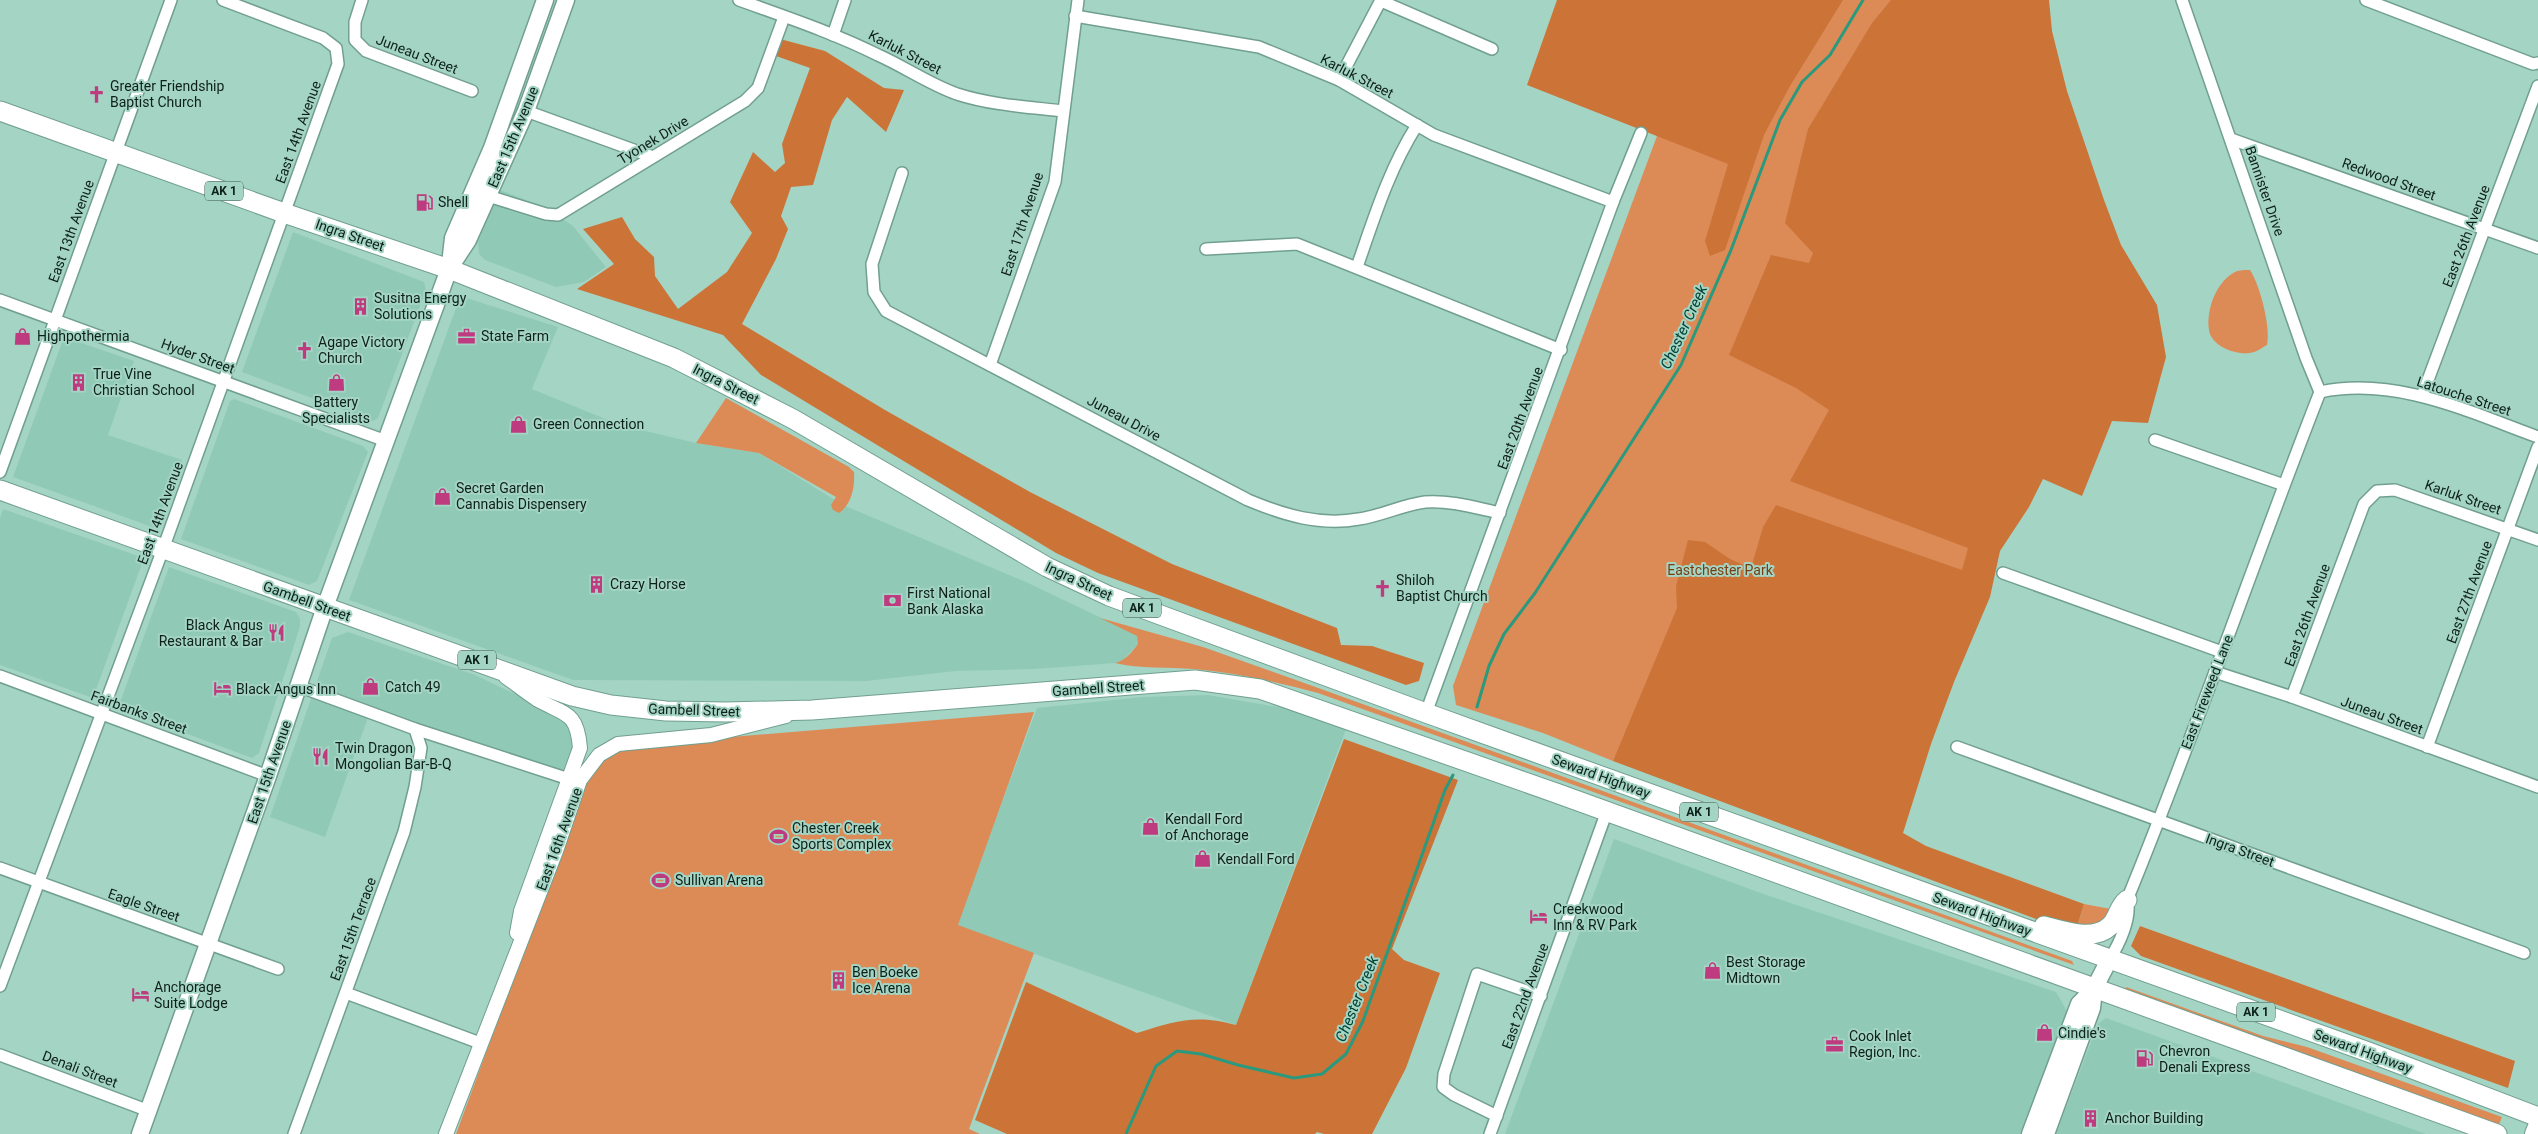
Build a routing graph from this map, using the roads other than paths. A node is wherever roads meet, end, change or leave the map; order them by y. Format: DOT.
graph roads {
  1 [pos="171,0"];
  2 [pos="223,0"];
  3 [pos="362,0"];
  4 [pos="545,0"];
  5 [pos="566,0"];
  6 [pos="739,0"];
  7 [pos="845,0"];
  8 [pos="1078,0"];
  9 [pos="1381,0"];
  10 [pos="2182,0"];
  11 [pos="2366,0"];
  12 [pos="1075,16"];
  13 [pos="784,17"];
  14 [pos="833,34"];
  15 [pos="1492,49"];
  16 [pos="2538,63"];
  17 [pos="1339,80"];
  18 [pos="2538,86"];
  19 [pos="472,91"];
  20 [pos="526,110"];
  21 [pos="0,111"];
  22 [pos="1063,111"];
  23 [pos="1417,125"];
  24 [pos="1641,133"];
  25 [pos="2231,139"];
  26 [pos="116,153"];
  27 [pos="653,157"];
  28 [pos="902,173"];
  29 [pos="488,196"];
  30 [pos="1614,202"];
  31 [pos="284,213"];
  32 [pos="2484,229"];
  33 [pos="2538,248"];
  34 [pos="1206,249"];
  35 [pos="1357,267"];
  36 [pos="449,269"];
  37 [pos="0,300"];
  38 [pos="54,320"];
  39 [pos="1561,350"];
  40 [pos="990,365"];
  41 [pos="224,381"];
  42 [pos="2320,392"];
  43 [pos="2422,396"];
  44 [pos="2538,437"];
  45 [pos="386,440"];
  46 [pos="2156,440"];
  47 [pos="2538,448"];
  48 [pos="0,472"];
  49 [pos="2284,485"];
  50 [pos="0,490"];
  51 [pos="2377,491"];
  52 [pos="1500,513"];
  53 [pos="2508,529"];
  54 [pos="2538,540"];
  55 [pos="163,549"];
  56 [pos="2003,573"];
  57 [pos="325,607"];
  58 [pos="2222,652"];
  59 [pos="487,663"];
  60 [pos="2215,672"];
  61 [pos="0,676"];
  62 [pos="298,686"];
  63 [pos="2292,697"];
  64 [pos="812,710"];
  65 [pos="1426,713"];
  66 [pos="102,714"];
  67 [pos="416,729"];
  68 [pos="1957,747"];
  69 [pos="2427,748"];
  70 [pos="268,776"];
  71 [pos="569,780"];
  72 [pos="2538,787"];
  73 [pos="1607,811"];
  74 [pos="2160,820"];
  75 [pos="0,868"];
  76 [pos="38,883"];
  77 [pos="2127,900"];
  78 [pos="1972,911"];
  79 [pos="208,943"];
  80 [pos="2524,953"];
  81 [pos="2109,960"];
  82 [pos="511,963"];
  83 [pos="278,968"];
  84 [pos="0,986"];
  85 [pos="2094,989"];
  86 [pos="346,993"];
  87 [pos="1541,996"];
  88 [pos="480,1043"];
  89 [pos="0,1054"];
  90 [pos="149,1111"];
  91 [pos="1496,1116"];
  92 [pos="2538,1117"];
  93 [pos="2538,1124"];
  94 [pos="140,1134"];
  95 [pos="294,1134"];
  96 [pos="446,1134"];
  97 [pos="1490,1134"];
  98 [pos="2030,1134"];
  99 [pos="2046,1134"];
  100 [pos="2497,1134"];
  101 [pos="2534,1134"];
  1 -- 26 [label="street, East 13th Avenue"];
  2 -- 31 [label="street, East 14th Avenue"];
  3 -- 19 [label="street, Juneau Street"];
  4 -- 36 [label="main road, East 15th Avenue"];
  5 -- 20 [label="main road, East 15th Avenue"];
  6 -- 13 [label="street, Karluk Street"];
  7 -- 14 [label="street"];
  8 -- 12 [label="street, East 17th Avenue"];
  9 -- 15 [label="street"];
  9 -- 17 [label="street"];
  10 -- 25 [label="street, Bannister Drive"];
  11 -- 16 [label="street"];
  12 -- 17 [label="street, Karluk Street"];
  12 -- 22 [label="street, East 17th Avenue"];
  13 -- 14 [label="street, Karluk Street"];
  13 -- 27 [label="street, Tyonek Drive"];
  14 -- 22 [label="street, Karluk Street"];
  17 -- 23 [label="street, Karluk Street"];
  18 -- 32 [label="street, East 26th Avenue"];
  20 -- 27 [label="street"];
  20 -- 29 [label="main road, East 15th Avenue"];
  21 -- 26 [label="highway, Ingra Street / AK 1"];
  22 -- 40 [label="street, East 17th Avenue"];
  23 -- 30 [label="street, Karluk Street"];
  23 -- 35 [label="street"];
  24 -- 30 [label="street, East 20th Avenue"];
  25 -- 32 [label="street, Redwood Street"];
  25 -- 42 [label="street, Bannister Drive"];
  26 -- 31 [label="highway, Ingra Street / AK 1"];
  26 -- 38 [label="street, East 13th Avenue"];
  27 -- 29 [label="street, Tyonek Drive"];
  28 -- 40 [label="street, Juneau Drive"];
  29 -- 36 [label="main road, East 15th Avenue"];
  30 -- 39 [label="street, East 20th Avenue"];
  31 -- 36 [label="highway, Ingra Street / AK 1"];
  31 -- 41 [label="street, East 14th Avenue"];
  32 -- 33 [label="street, Redwood Street"];
  32 -- 43 [label="street, East 26th Avenue"];
  34 -- 35 [label="street"];
  35 -- 39 [label="street"];
  36 -- 45 [label="main road, East 15th Avenue"];
  36 -- 65 [label="highway, Ingra Street / AK 1"];
  37 -- 38 [label="street, Hyder Street"];
  38 -- 41 [label="street, Hyder Street"];
  38 -- 48 [label="street, East 13th Avenue"];
  39 -- 52 [label="street, East 20th Avenue"];
  40 -- 52 [label="street, Juneau Drive"];
  41 -- 45 [label="street, Hyder Street"];
  41 -- 55 [label="street, East 14th Avenue"];
  42 -- 43 [label="street, Latouche Street"];
  42 -- 49 [label="street, East Fireweed Lane"];
  43 -- 44 [label="street, Latouche Street"];
  45 -- 57 [label="main road, East 15th Avenue"];
  46 -- 49 [label="street"];
  47 -- 53 [label="street, East 27th Avenue"];
  49 -- 58 [label="street, East Fireweed Lane"];
  50 -- 55 [label="highway, Gambell Street / AK 1"];
  51 -- 53 [label="street, Karluk Street"];
  51 -- 63 [label="street, East 26th Avenue"];
  52 -- 65 [label="street, East 20th Avenue"];
  53 -- 54 [label="street, Karluk Street"];
  53 -- 69 [label="street, East 27th Avenue"];
  55 -- 57 [label="highway, Gambell Street / AK 1"];
  55 -- 66 [label="street, East 14th Avenue"];
  56 -- 58 [label="street"];
  57 -- 59 [label="highway, Gambell Street / AK 1"];
  57 -- 62 [label="main road, East 15th Avenue"];
  58 -- 60 [label="street, East Fireweed Lane"];
  59 -- 64 [label="highway, Gambell Street / AK 1"];
  59 -- 71 [label="street, East 16th Avenue"];
  60 -- 63 [label="street, Juneau Street"];
  60 -- 74 [label="street, East Fireweed Lane"];
  61 -- 66 [label="street, Fairbanks Street"];
  62 -- 67 [label="street"];
  62 -- 70 [label="main road, East 15th Avenue"];
  63 -- 69 [label="street, Juneau Street"];
  64 -- 73 [label="highway, Gambell Street / AK 1"];
  64 -- 82 [label="street, East 16th Avenue"];
  65 -- 78 [label="highway, Seward Highway / AK 1"];
  66 -- 70 [label="street, Fairbanks Street"];
  66 -- 76 [label="street, East 14th Avenue"];
  67 -- 71 [label="street"];
  67 -- 86 [label="street, East 15th Terrace"];
  68 -- 74 [label="street, Ingra Street"];
  69 -- 72 [label="street, Juneau Street"];
  70 -- 79 [label="main road, East 15th Avenue"];
  71 -- 82 [label="street, East 16th Avenue"];
  73 -- 85 [label="highway, AK 1"];
  73 -- 87 [label="street, East 22nd Avenue"];
  74 -- 77 [label="street, East Fireweed Lane"];
  74 -- 80 [label="street, Ingra Street"];
  75 -- 76 [label="street, Eagle Street"];
  76 -- 79 [label="street, Eagle Street"];
  76 -- 84 [label="street, East 14th Avenue"];
  77 -- 78 [label="highway"];
  77 -- 81 [label="street, East Fireweed Lane"];
  78 -- 81 [label="highway, Seward Highway / AK 1"];
  79 -- 83 [label="street, Eagle Street"];
  79 -- 90 [label="main road, East 15th Avenue"];
  81 -- 85 [label="main road, East Fireweed Lane"];
  81 -- 92 [label="highway, Seward Highway / AK 1"];
  82 -- 88 [label="street, East 16th Avenue"];
  85 -- 98 [label="main road, East Fireweed Lane"];
  85 -- 99 [label="main road, East Fireweed Lane"];
  85 -- 100 [label="highway, AK 1"];
  86 -- 88 [label="street"];
  86 -- 95 [label="street, East 15th Terrace"];
  87 -- 91 [label="street, East 22nd Avenue"];
  87 -- 91 [label="street"];
  88 -- 96 [label="street, East 16th Avenue"];
  89 -- 90 [label="street, Denali Street"];
  90 -- 94 [label="main road, East 15th Avenue"];
  91 -- 97 [label="street, East 22nd Avenue"];
  93 -- 101 [label="main road"];
}
